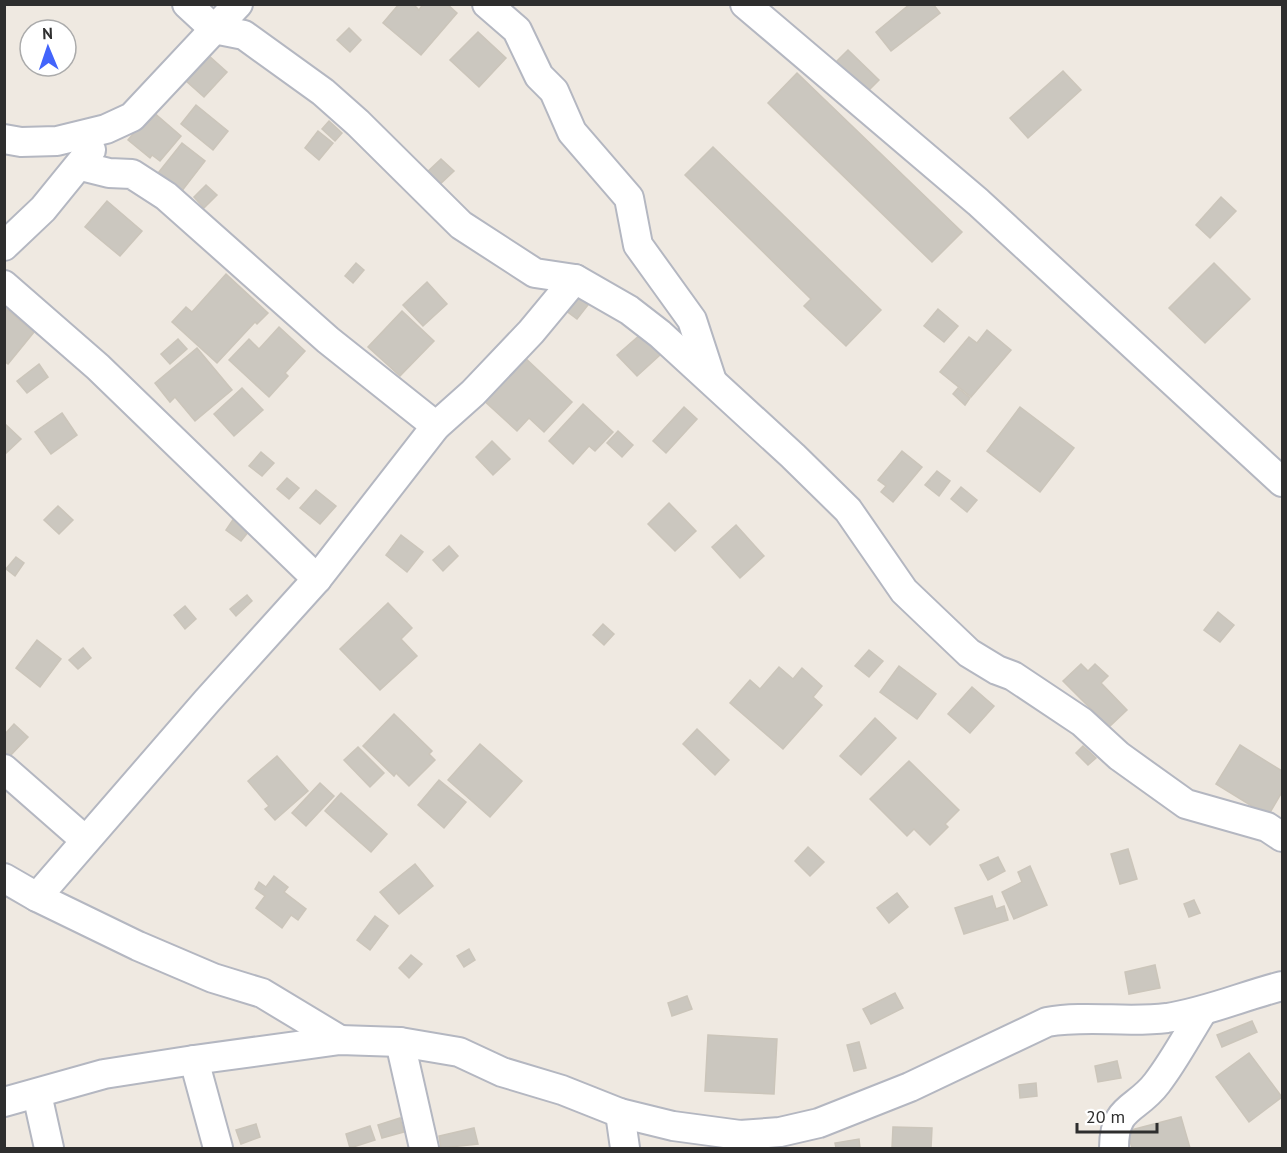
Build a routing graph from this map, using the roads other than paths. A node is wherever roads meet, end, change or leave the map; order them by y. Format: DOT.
graph roads {
  1 [pos="187,4"];
  2 [pos="238,4"];
  3 [pos="487,4"];
  4 [pos="745,4"];
  5 [pos="214,29"];
  6 [pos="105,129"];
  7 [pos="4,139"];
  8 [pos="81,166"];
  9 [pos="4,246"];
  10 [pos="575,279"];
  11 [pos="4,285"];
  12 [pos="712,380"];
  13 [pos="436,426"];
  14 [pos="1282,482"];
  15 [pos="317,579"];
  16 [pos="4,769"];
  17 [pos="1282,837"];
  18 [pos="85,840"];
  19 [pos="7,883"];
  20 [pos="37,897"];
  21 [pos="1282,986"];
  22 [pos="1202,1012"];
  23 [pos="340,1040"];
  24 [pos="400,1042"];
  25 [pos="194,1060"];
  26 [pos="37,1094"];
  27 [pos="4,1102"];
  28 [pos="620,1113"];
  29 [pos="781,1140"];
  30 [pos="49,1149"];
  31 [pos="218,1149"];
  32 [pos="423,1149"];
  33 [pos="625,1149"];
  34 [pos="1114,1149"];
  1 -- 5 [label="street"];
  2 -- 5 [label="street"];
  3 -- 12 [label="street"];
  4 -- 14 [label="street"];
  5 -- 6 [label="street"];
  5 -- 10 [label="street"];
  6 -- 7 [label="street"];
  6 -- 8 [label="street"];
  8 -- 9 [label="street"];
  8 -- 13 [label="street"];
  10 -- 12 [label="street"];
  10 -- 13 [label="street"];
  11 -- 15 [label="street"];
  12 -- 17 [label="street"];
  13 -- 15 [label="street"];
  15 -- 18 [label="street"];
  16 -- 18 [label="street"];
  18 -- 20 [label="street"];
  19 -- 20 [label="street"];
  20 -- 23 [label="street"];
  21 -- 22 [label="street"];
  22 -- 29 [label="street"];
  22 -- 34 [label="street"];
  23 -- 24 [label="street"];
  23 -- 25 [label="street"];
  24 -- 28 [label="street"];
  24 -- 32 [label="street"];
  25 -- 26 [label="street"];
  25 -- 31 [label="street"];
  26 -- 27 [label="street"];
  26 -- 30 [label="street"];
  28 -- 29 [label="street"];
  28 -- 33 [label="street"];
}
